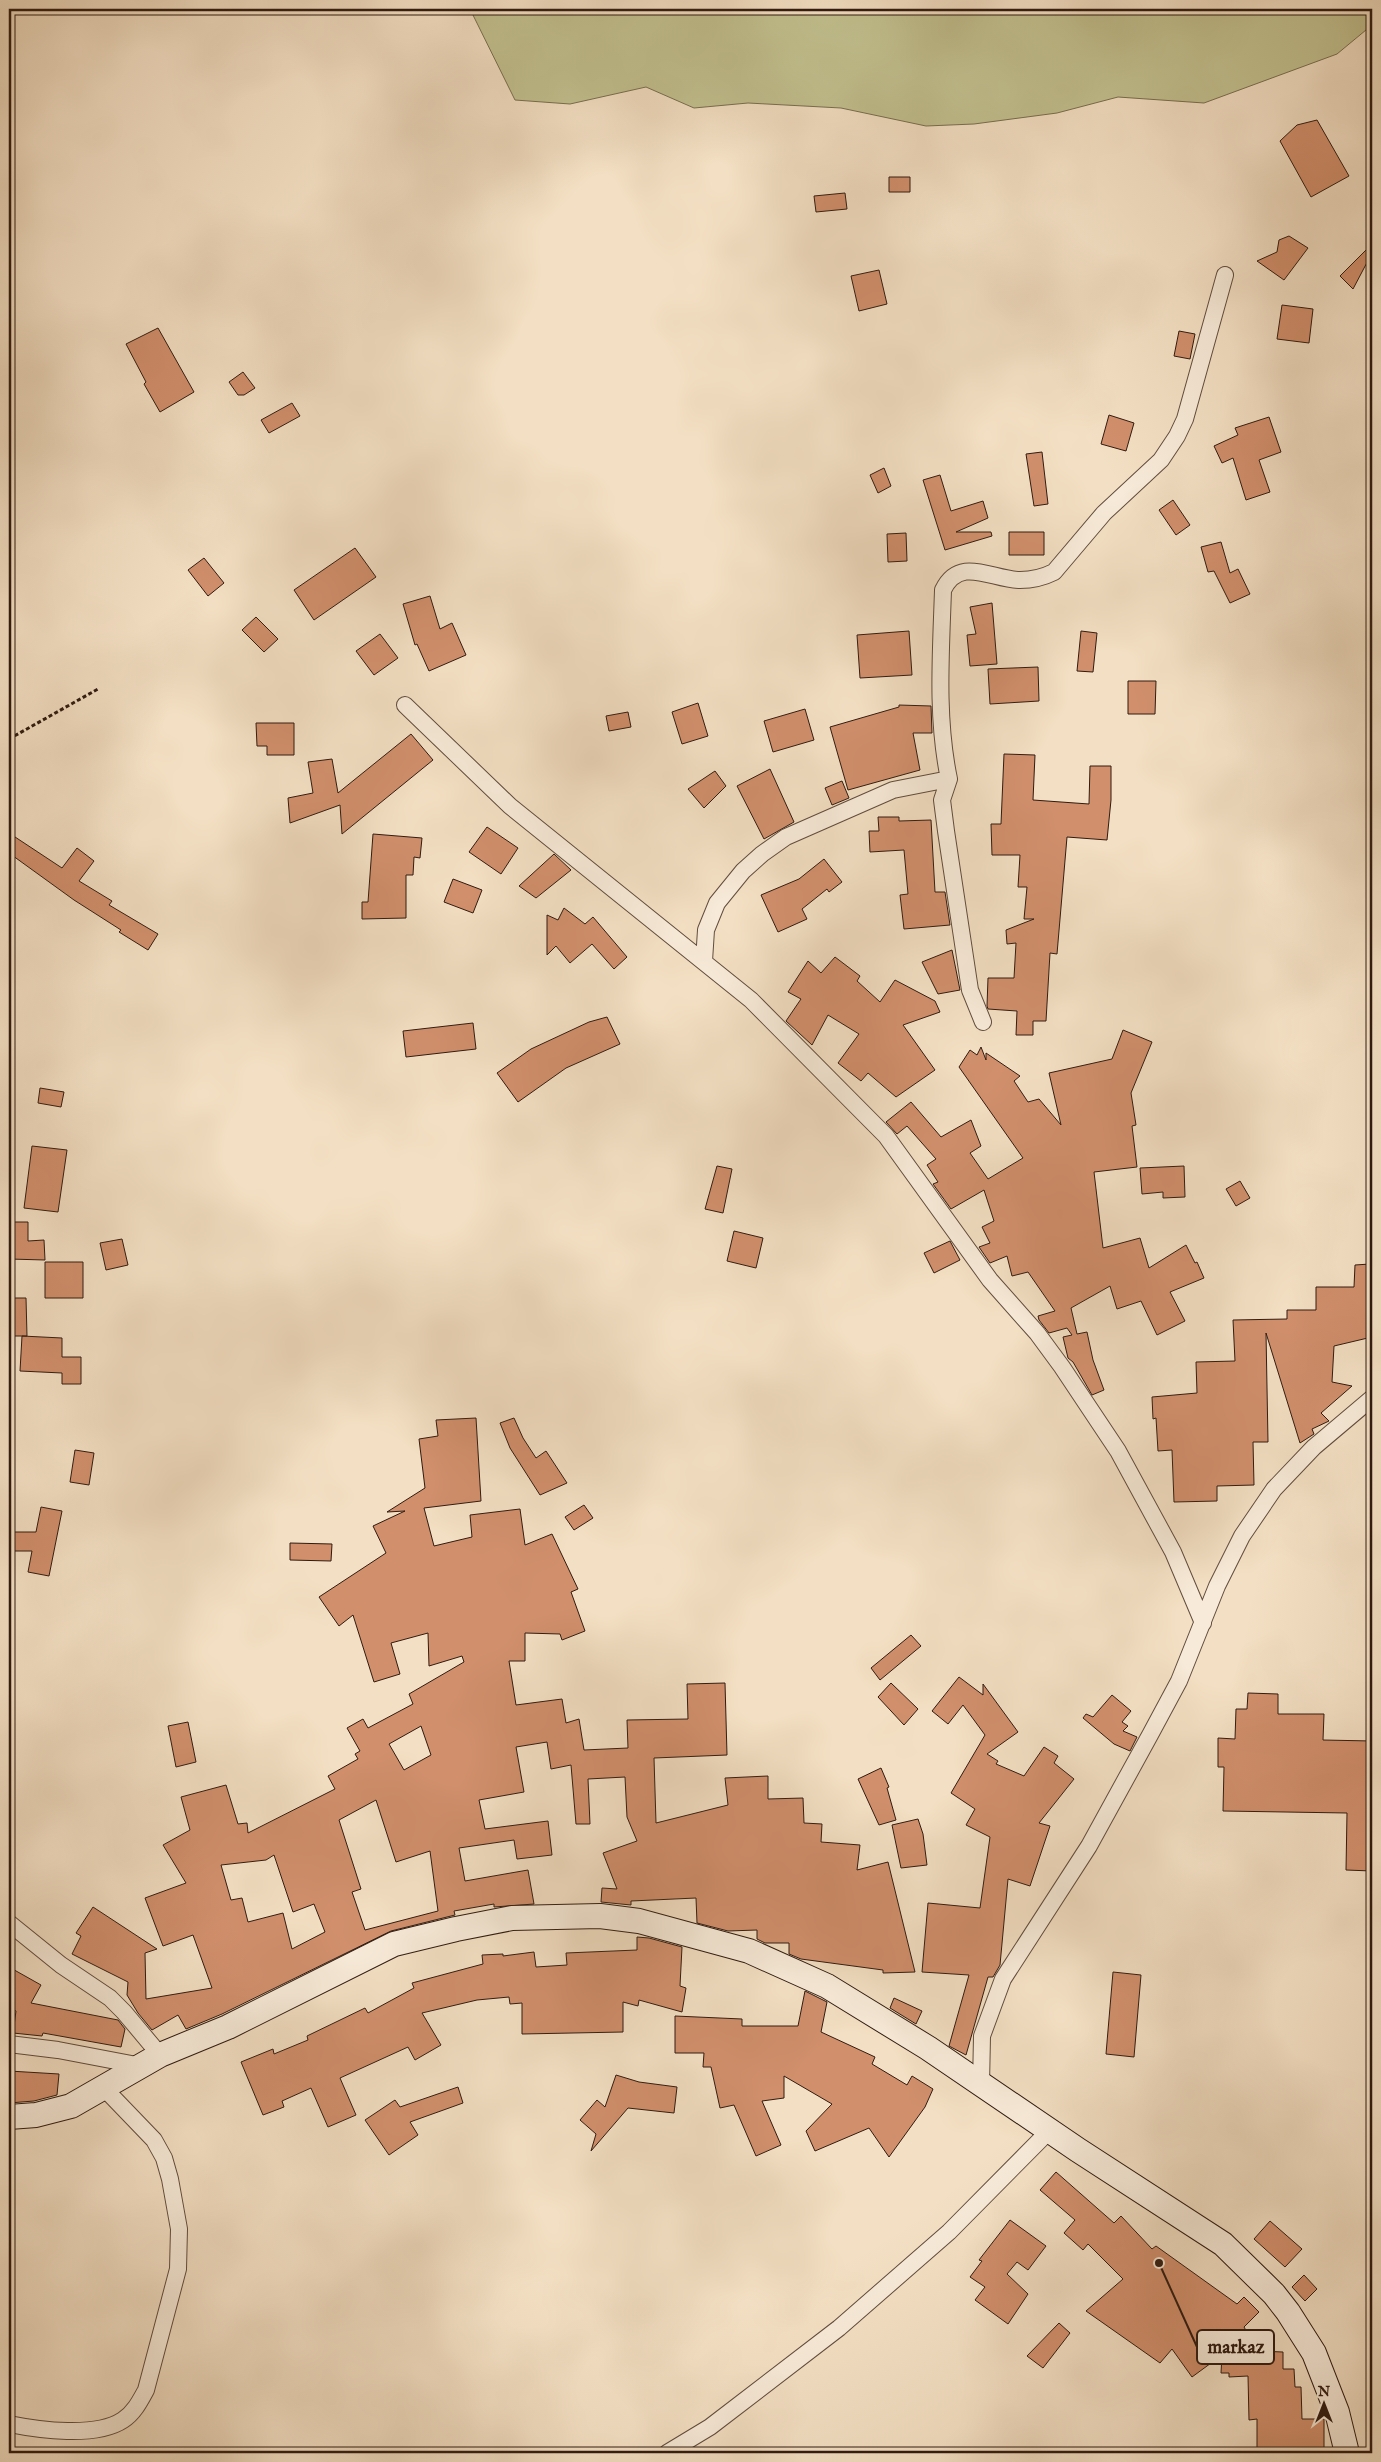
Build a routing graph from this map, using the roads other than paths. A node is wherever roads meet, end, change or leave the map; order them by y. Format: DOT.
graph roads {
  1 [pos="1225,275"];
  2 [pos="405,705"];
  3 [pos="949,779"];
  4 [pos="704,961"];
  5 [pos="983,1022"];
  6 [pos="1372,1398"];
  7 [pos="1203,1623"];
  8 [pos="9,1923"];
  9 [pos="9,2044"];
  10 [pos="151,2060"];
  11 [pos="981,2085"];
  12 [pos="103,2087"];
  13 [pos="9,2117"];
  14 [pos="1049,2131"];
  15 [pos="9,2424"];
  16 [pos="668,2453"];
  17 [pos="1347,2453"];
  1 -- 3 [label="street"];
  2 -- 4 [label="street"];
  3 -- 4 [label="street"];
  3 -- 5 [label="street"];
  4 -- 7 [label="street"];
  6 -- 7 [label="street"];
  7 -- 11 [label="street"];
  8 -- 10 [label="street"];
  9 -- 10 [label="street"];
  10 -- 11 [label="main road"];
  10 -- 12 [label="main road"];
  11 -- 14 [label="main road"];
  12 -- 13 [label="main road"];
  12 -- 15 [label="street"];
  14 -- 16 [label="street"];
  14 -- 17 [label="main road"];
}
